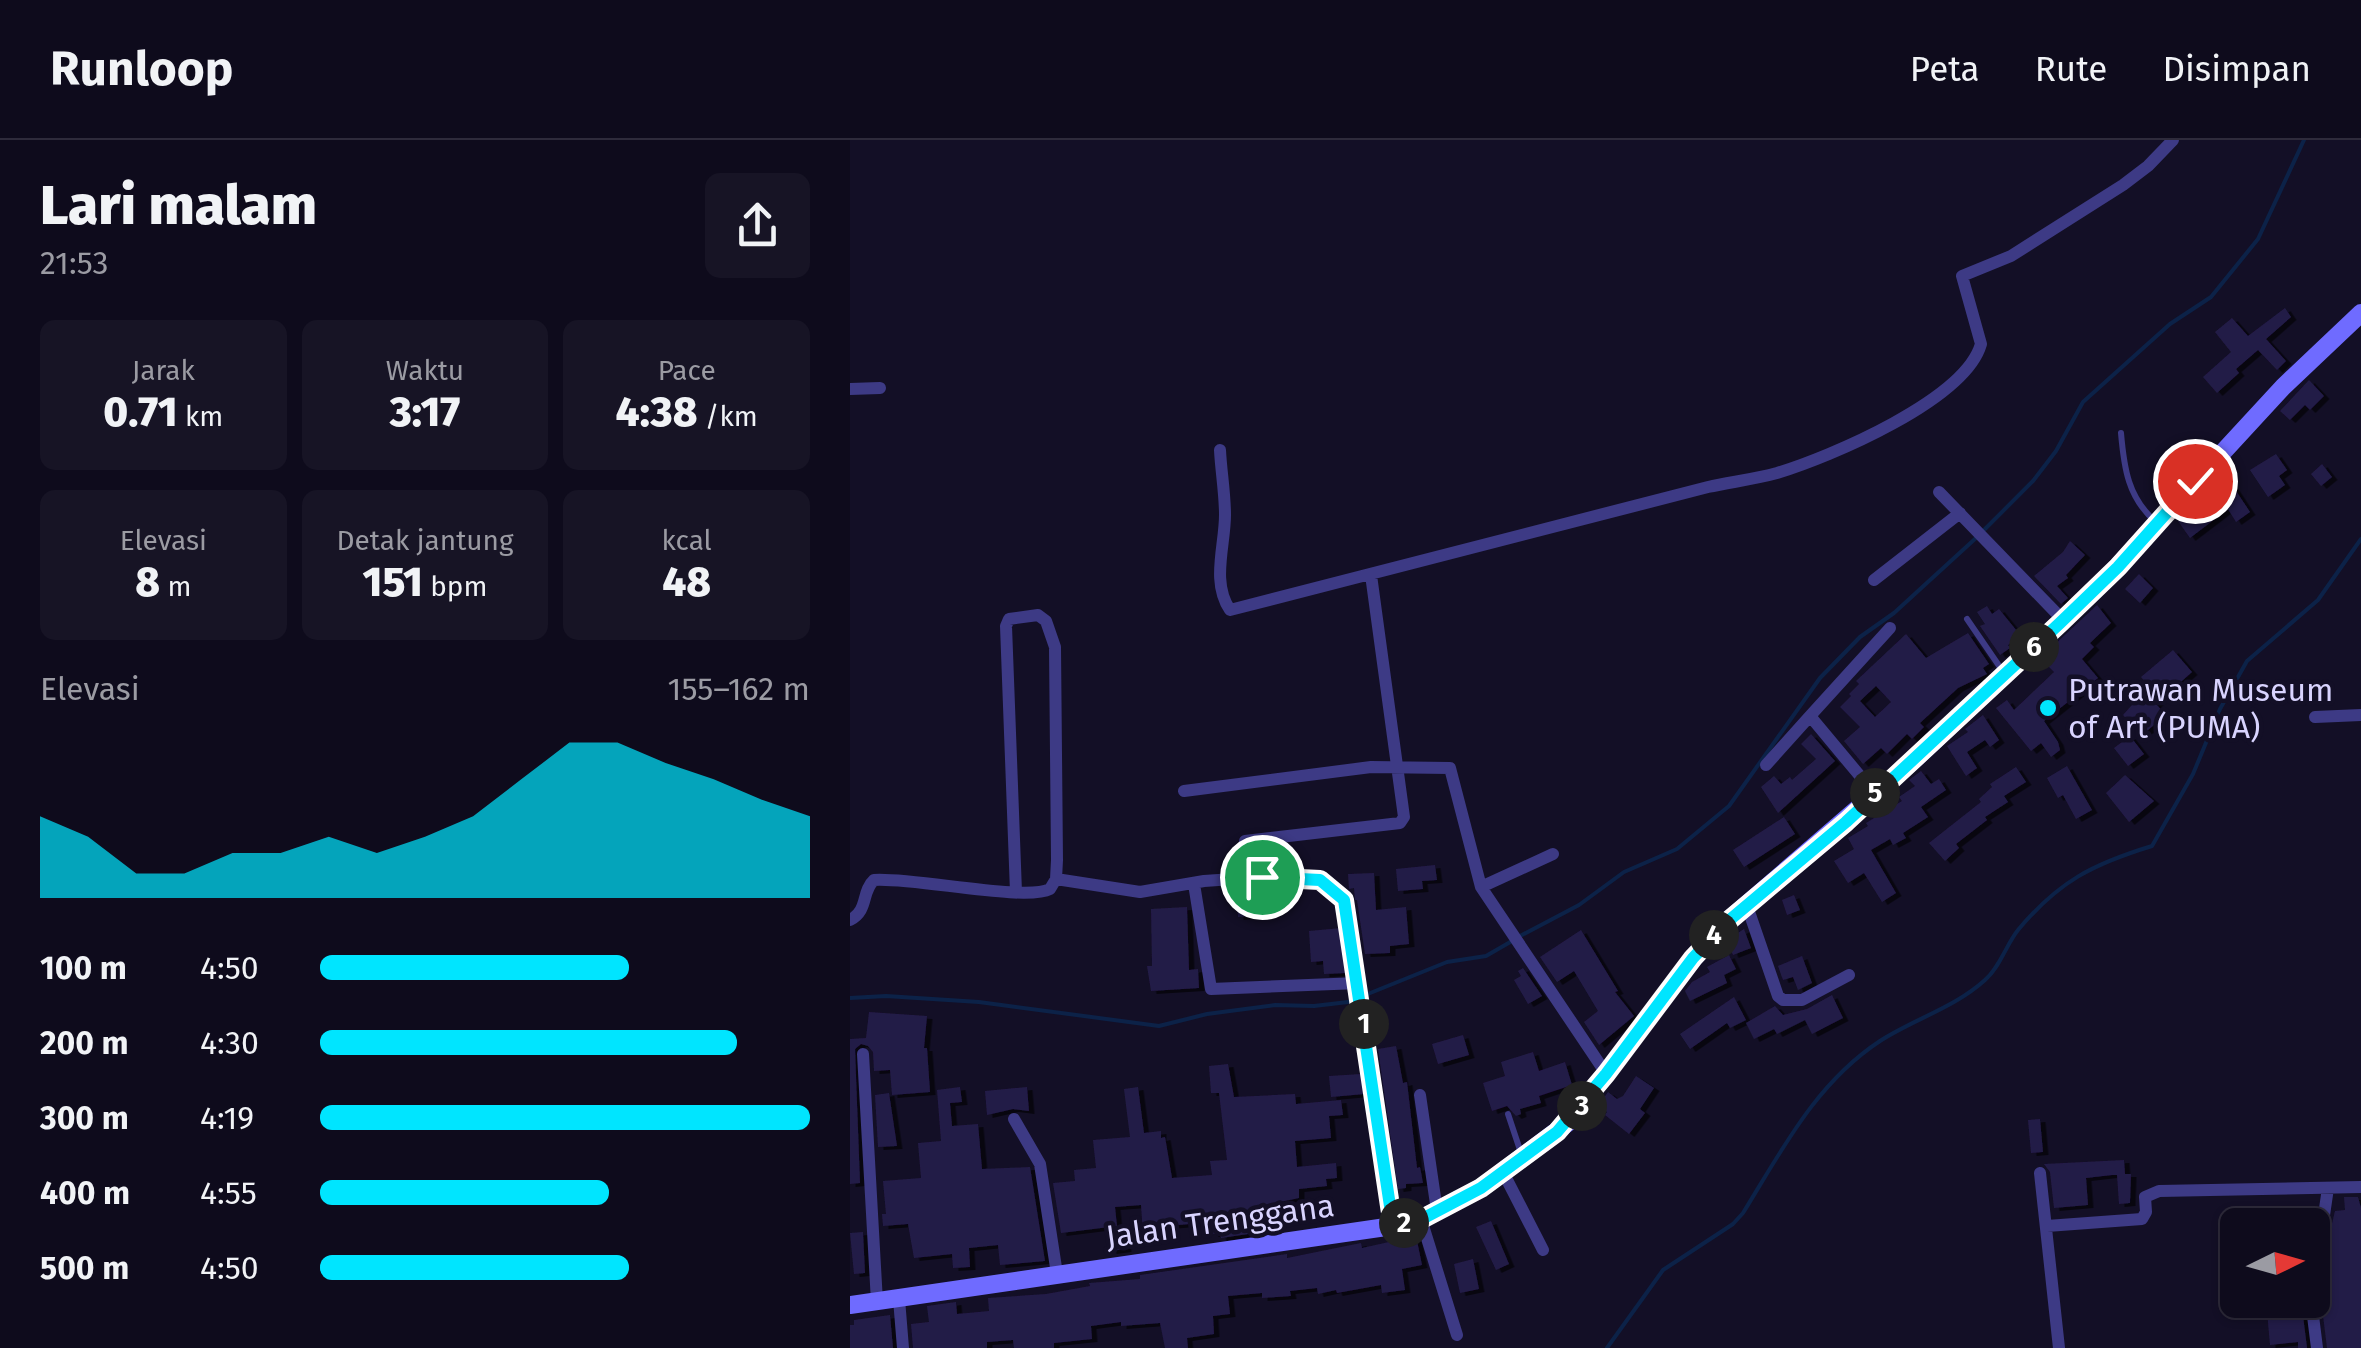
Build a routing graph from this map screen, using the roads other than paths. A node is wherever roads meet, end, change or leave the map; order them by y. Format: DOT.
graph roads {
  1 [pos="2172,140"];
  2 [pos="2361,313"];
  3 [pos="880,388"];
  4 [pos="850,389"];
  5 [pos="2121,433"];
  6 [pos="1220,450"];
  7 [pos="1939,492"];
  8 [pos="1960,513"];
  9 [pos="2151,529"];
  10 [pos="1371,575"];
  11 [pos="1874,580"];
  12 [pos="1968,619"];
  13 [pos="2062,620"];
  14 [pos="1890,628"];
  15 [pos="2005,674"];
  16 [pos="2361,715"];
  17 [pos="1810,716"];
  18 [pos="2315,717"];
  19 [pos="1766,765"];
  20 [pos="1398,767"];
  21 [pos="1184,791"];
  22 [pos="1874,794"];
  23 [pos="1245,842"];
  24 [pos="1552,854"];
  25 [pos="1056,879"];
  26 [pos="1194,884"];
  27 [pos="1481,887"];
  28 [pos="1016,892"];
  29 [pos="1746,904"];
  30 [pos="850,920"];
  31 [pos="1849,975"];
  32 [pos="1359,983"];
  33 [pos="863,1054"];
  34 [pos="1606,1074"];
  35 [pos="1420,1095"];
  36 [pos="1508,1114"];
  37 [pos="1014,1120"];
  38 [pos="1523,1159"];
  39 [pos="2040,1173"];
  40 [pos="1504,1174"];
  41 [pos="2361,1187"];
  42 [pos="2321,1188"];
  43 [pos="2321,1208"];
  44 [pos="1429,1215"];
  45 [pos="1393,1226"];
  46 [pos="2048,1226"];
  47 [pos="1543,1250"];
  48 [pos="1057,1274"];
  49 [pos="899,1299"];
  50 [pos="877,1302"];
  51 [pos="850,1305"];
  52 [pos="2313,1318"];
  53 [pos="1457,1335"];
  54 [pos="903,1348"];
  55 [pos="2059,1348"];
  56 [pos="2317,1348"];
  1 -- 10 [label="street"];
  2 -- 9 [label="main road, Jalan Trenggana"];
  3 -- 4 [label="street"];
  5 -- 9 [label="lane"];
  6 -- 10 [label="street"];
  7 -- 8 [label="street"];
  8 -- 11 [label="street"];
  8 -- 13 [label="street"];
  9 -- 13 [label="main road, Jalan Trenggana"];
  10 -- 20 [label="street"];
  12 -- 15 [label="lane"];
  13 -- 15 [label="main road, Jalan Trenggana"];
  14 -- 17 [label="street"];
  15 -- 22 [label="main road, Jalan Trenggana"];
  16 -- 18 [label="street"];
  17 -- 19 [label="street"];
  17 -- 22 [label="street"];
  20 -- 21 [label="street"];
  20 -- 23 [label="street"];
  20 -- 27 [label="street"];
  22 -- 29 [label="main road, Jalan Trenggana"];
  24 -- 27 [label="street"];
  25 -- 26 [label="street"];
  25 -- 28 [label="street"];
  25 -- 28 [label="street"];
  26 -- 32 [label="street"];
  26 -- 32 [label="street"];
  27 -- 34 [label="street"];
  28 -- 30 [label="street"];
  29 -- 31 [label="street"];
  29 -- 34 [label="main road, Jalan Trenggana"];
  32 -- 45 [label="street"];
  33 -- 50 [label="street"];
  34 -- 38 [label="main road, Jalan Trenggana"];
  35 -- 44 [label="street"];
  36 -- 38 [label="lane"];
  37 -- 48 [label="street"];
  38 -- 40 [label="main road, Jalan Trenggana"];
  39 -- 46 [label="street"];
  40 -- 44 [label="main road, Jalan Trenggana"];
  40 -- 47 [label="street"];
  41 -- 42 [label="street"];
  42 -- 43 [label="street"];
  42 -- 46 [label="street"];
  44 -- 45 [label="main road, Jalan Trenggana"];
  44 -- 53 [label="street"];
  45 -- 48 [label="main road, Jalan Trenggana"];
  46 -- 55 [label="street"];
  48 -- 49 [label="main road, Jalan Trenggana"];
  49 -- 50 [label="main road, Jalan Trenggana"];
  49 -- 54 [label="street"];
  50 -- 51 [label="main road, Jalan Trenggana"];
  52 -- 56 [label="street"];
}
